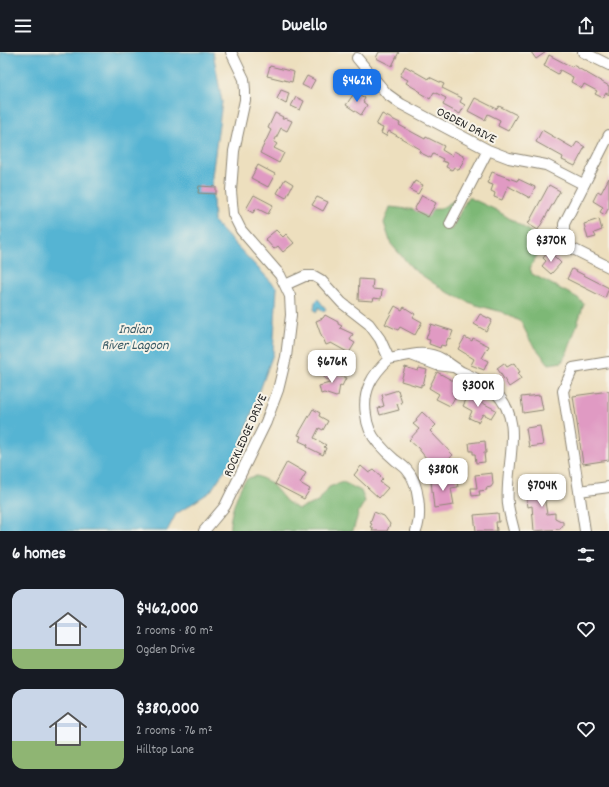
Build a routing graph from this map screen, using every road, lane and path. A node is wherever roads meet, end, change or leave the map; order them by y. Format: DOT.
graph roads {
  1 [pos="231,52"];
  2 [pos="583,52"];
  3 [pos="357,58"];
  4 [pos="609,65"];
  5 [pos="609,136"];
  6 [pos="488,150"];
  7 [pos="584,184"];
  8 [pos="450,224"];
  9 [pos="609,267"];
  10 [pos="285,285"];
  11 [pos="389,359"];
  12 [pos="609,362"];
  13 [pos="609,487"];
  14 [pos="416,489"];
  15 [pos="579,491"];
  16 [pos="204,531"];
  17 [pos="413,531"];
  18 [pos="416,531"];
  19 [pos="514,531"];
  20 [pos="585,531"];
  1 -- 10 [label="street, ROCKLEDGE DRIVE"];
  2 -- 4 [label="street"];
  3 -- 6 [label="street, OGDEN DRIVE"];
  5 -- 7 [label="street"];
  6 -- 7 [label="street, OGDEN DRIVE"];
  6 -- 8 [label="street"];
  7 -- 9 [label="street"];
  10 -- 11 [label="street"];
  10 -- 16 [label="street, ROCKLEDGE DRIVE"];
  11 -- 14 [label="street"];
  11 -- 19 [label="street"];
  12 -- 15 [label="street"];
  13 -- 15 [label="street"];
  14 -- 17 [label="street"];
  14 -- 18 [label="street"];
  15 -- 20 [label="street"];
}
